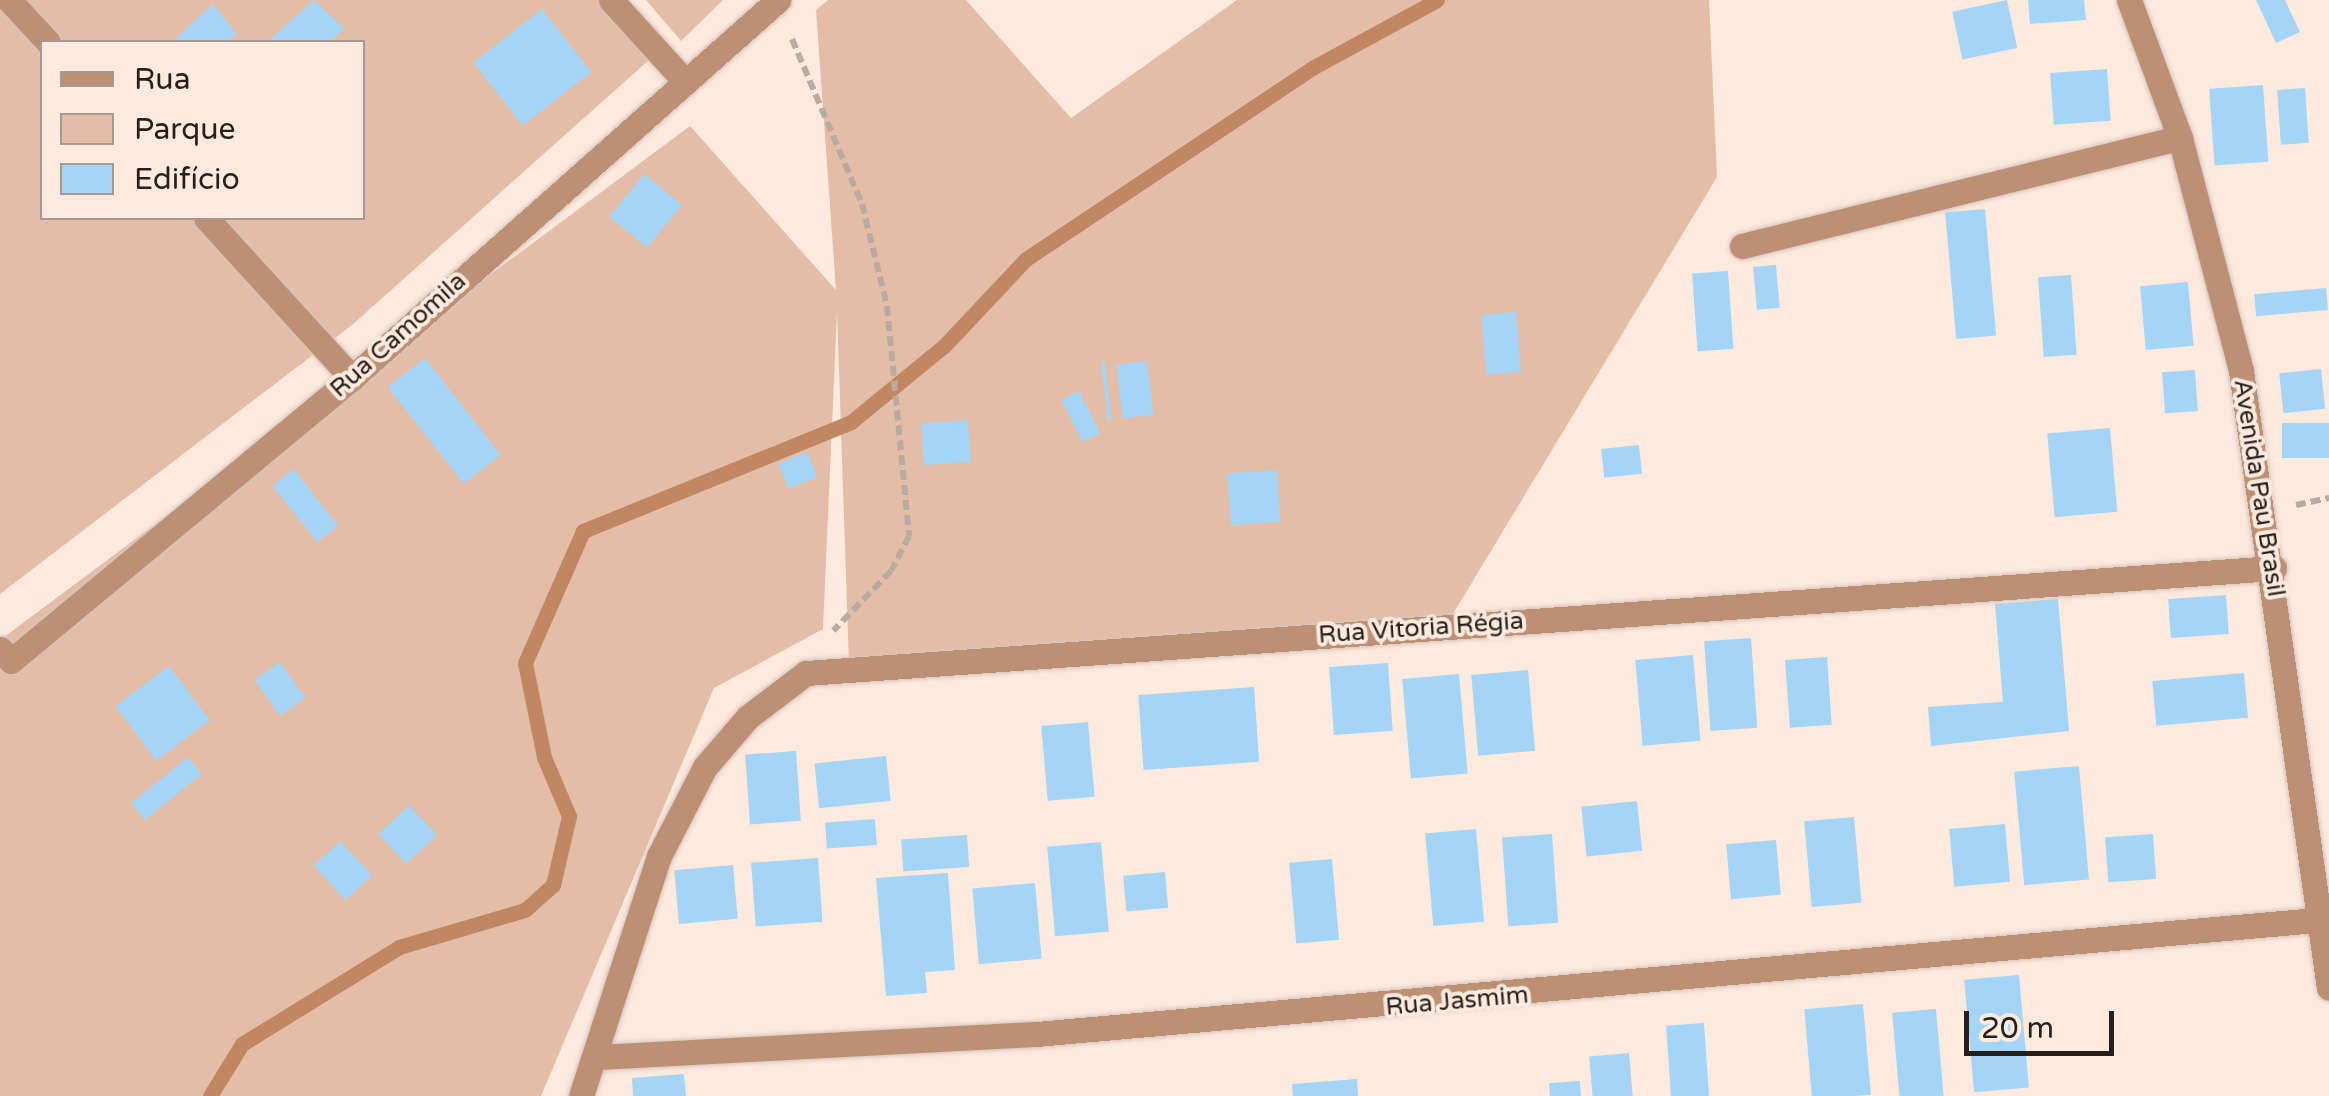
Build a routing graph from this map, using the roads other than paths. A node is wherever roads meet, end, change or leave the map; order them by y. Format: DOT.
graph roads {
  1 [pos="9,0"];
  2 [pos="611,0"];
  3 [pos="2130,0"];
  4 [pos="777,1"];
  5 [pos="46,40"];
  6 [pos="683,79"];
  7 [pos="2180,138"];
  8 [pos="208,220"];
  9 [pos="1742,246"];
  10 [pos="352,378"];
  11 [pos="2274,568"];
  12 [pos="5,655"];
  13 [pos="2316,920"];
  14 [pos="2329,988"];
  15 [pos="596,1057"];
  16 [pos="581,1096"];
  1 -- 5 [label="street"];
  2 -- 6 [label="street"];
  3 -- 7 [label="street, Avenida Pau Brasil"];
  4 -- 6 [label="street, Rua Camomila"];
  6 -- 10 [label="street, Rua Camomila"];
  7 -- 9 [label="street"];
  7 -- 11 [label="street, Avenida Pau Brasil"];
  8 -- 10 [label="street"];
  10 -- 12 [label="street, Rua Camomila"];
  11 -- 13 [label="street, Avenida Pau Brasil"];
  11 -- 15 [label="street, Rua Vitoria Régia"];
  13 -- 14 [label="street, Avenida Pau Brasil"];
  13 -- 15 [label="street, Rua Jasmim"];
  15 -- 16 [label="street"];
}
